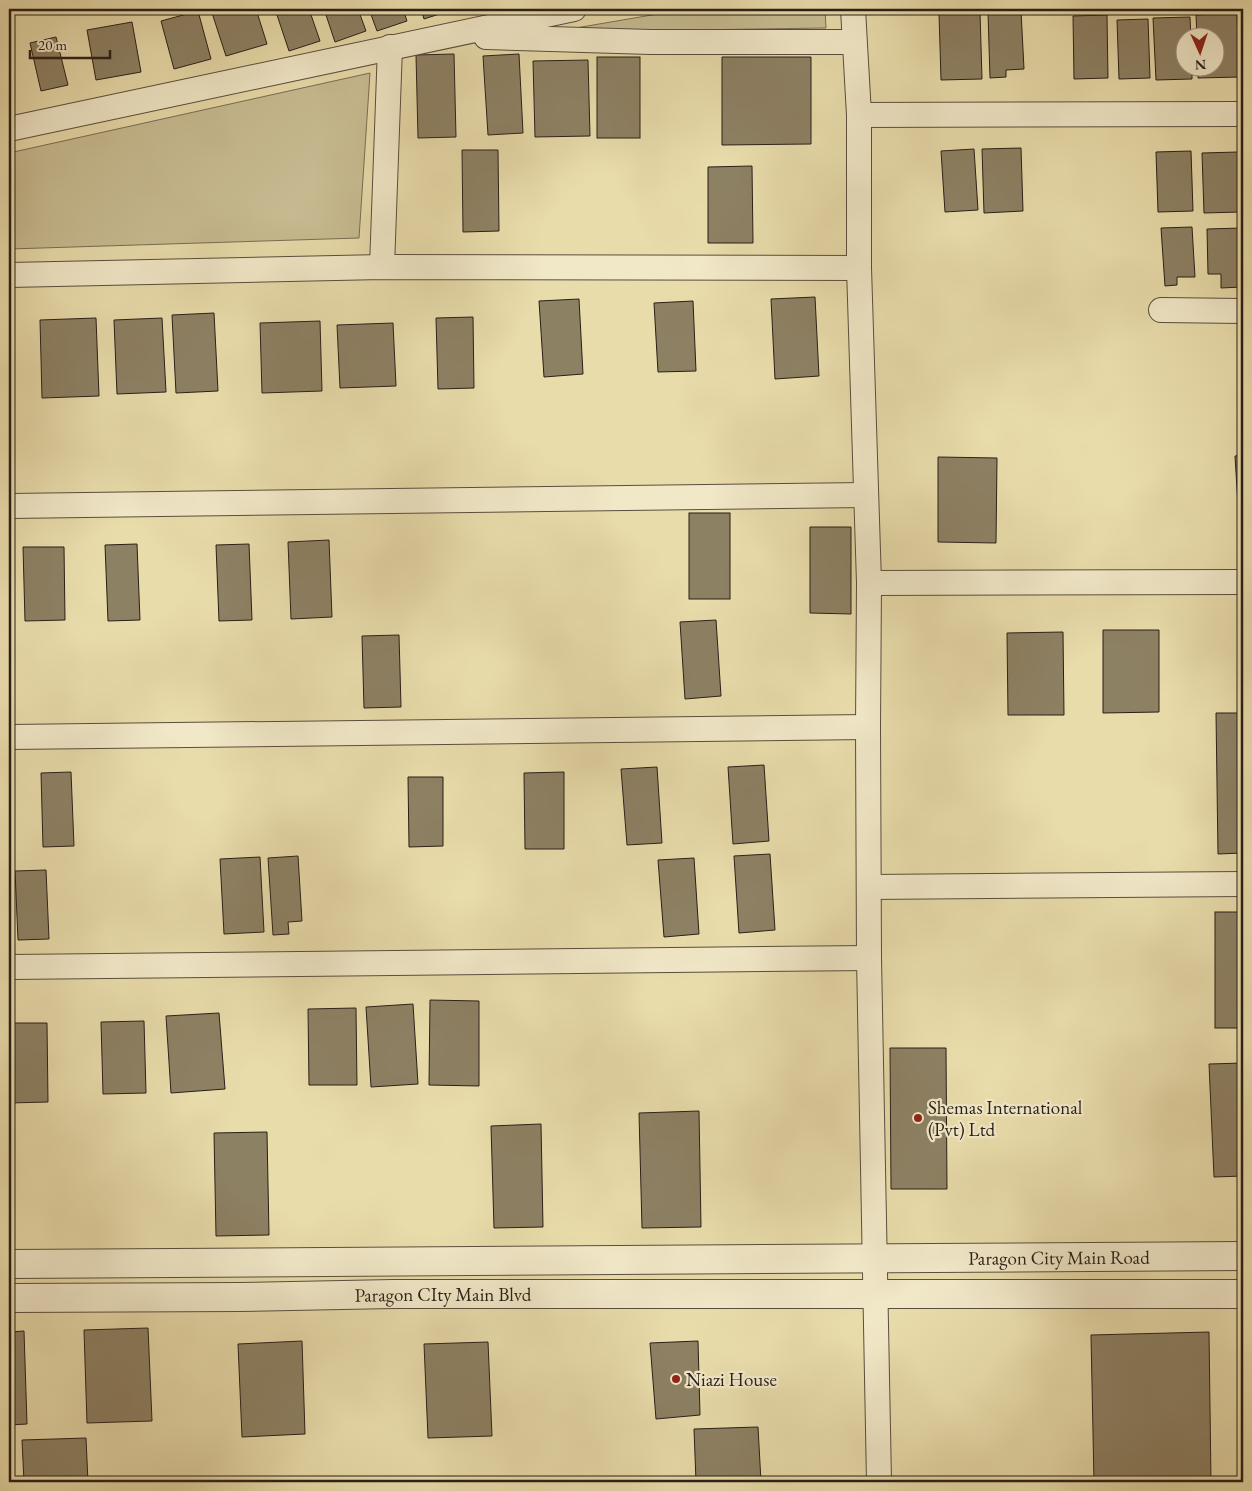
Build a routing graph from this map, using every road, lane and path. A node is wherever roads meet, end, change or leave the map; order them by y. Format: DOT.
graph roads {
  1 [pos="574,9"];
  2 [pos="853,9"];
  3 [pos="449,36"];
  4 [pos="854,42"];
  5 [pos="390,47"];
  6 [pos="1243,114"];
  7 [pos="858,115"];
  8 [pos="9,129"];
  9 [pos="382,267"];
  10 [pos="859,268"];
  11 [pos="9,275"];
  12 [pos="1161,310"];
  13 [pos="1243,311"];
  14 [pos="866,495"];
  15 [pos="9,506"];
  16 [pos="1243,582"];
  17 [pos="869,583"];
  18 [pos="868,727"];
  19 [pos="9,737"];
  20 [pos="1243,884"];
  21 [pos="869,887"];
  22 [pos="869,958"];
  23 [pos="9,967"];
  24 [pos="1243,1256"];
  25 [pos="874,1258"];
  26 [pos="9,1264"];
  27 [pos="876,1293"];
  28 [pos="1243,1294"];
  29 [pos="9,1298"];
  30 [pos="879,1482"];
  1 -- 3 [label="street"];
  2 -- 4 [label="street"];
  3 -- 4 [label="street"];
  3 -- 5 [label="street"];
  4 -- 7 [label="street"];
  5 -- 8 [label="street"];
  5 -- 9 [label="street"];
  6 -- 7 [label="street"];
  7 -- 10 [label="street"];
  9 -- 10 [label="street"];
  9 -- 11 [label="street"];
  10 -- 14 [label="street"];
  12 -- 13 [label="street"];
  14 -- 15 [label="street"];
  14 -- 17 [label="street"];
  16 -- 17 [label="street"];
  17 -- 18 [label="street"];
  18 -- 19 [label="street"];
  18 -- 21 [label="street"];
  20 -- 21 [label="street"];
  21 -- 22 [label="street"];
  22 -- 23 [label="street"];
  22 -- 25 [label="street"];
  24 -- 25 [label="street, Paragon City Main Road"];
  25 -- 26 [label="street, Paragon City Main Road"];
  25 -- 27 [label="street"];
  27 -- 28 [label="street, Paragon City Main Road"];
  27 -- 29 [label="street, Paragon CIty Main Blvd"];
  27 -- 30 [label="street"];
}
